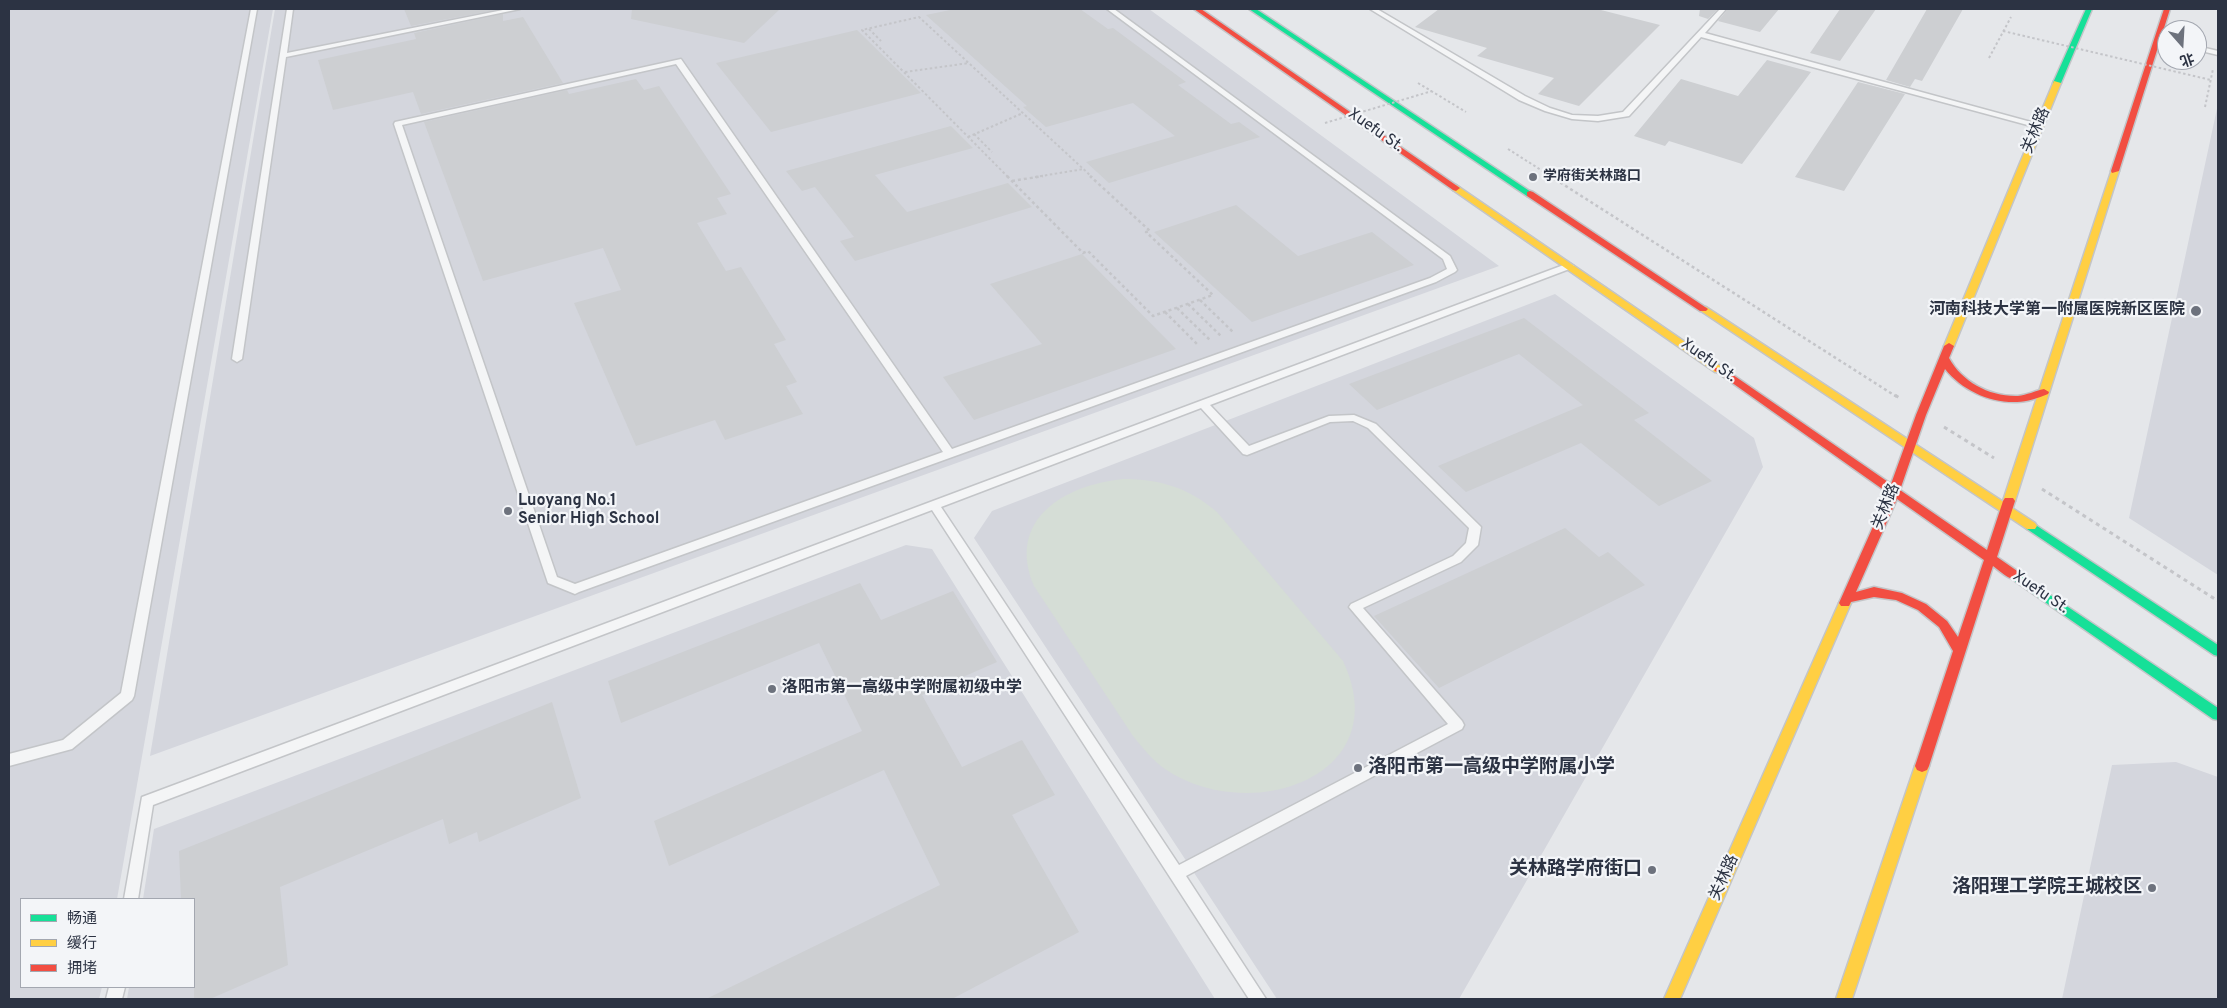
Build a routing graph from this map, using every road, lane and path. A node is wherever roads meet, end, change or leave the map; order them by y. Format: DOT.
graph roads {
  1 [pos="254,9"];
  2 [pos="290,9"];
  3 [pos="517,9"];
  4 [pos="1110,9"];
  5 [pos="1197,9"];
  6 [pos="1252,9"];
  7 [pos="1373,9"];
  8 [pos="1723,9"];
  9 [pos="2089,9"];
  10 [pos="2011,17"];
  11 [pos="868,29"];
  12 [pos="2003,31"];
  13 [pos="1700,34"];
  14 [pos="881,41"];
  15 [pos="2157,55"];
  16 [pos="283,56"];
  17 [pos="1989,58"];
  18 [pos="969,63"];
  19 [pos="2213,69"];
  20 [pos="904,72"];
  21 [pos="2211,80"];
  22 [pos="1418,82"];
  23 [pos="1412,88"];
  24 [pos="1432,91"];
  25 [pos="1428,99"];
  26 [pos="2205,107"];
  27 [pos="1466,112"];
  28 [pos="1024,114"];
  29 [pos="1326,123"];
  30 [pos="2038,125"];
  31 [pos="974,134"];
  32 [pos="968,136"];
  33 [pos="1504,147"];
  34 [pos="992,152"];
  35 [pos="1084,169"];
  36 [pos="1011,181"];
  37 [pos="1569,266"];
  38 [pos="1200,300"];
  39 [pos="1188,304"];
  40 [pos="1177,308"];
  41 [pos="1165,312"];
  42 [pos="1234,332"];
  43 [pos="1222,337"];
  44 [pos="1211,341"];
  45 [pos="1198,346"];
  46 [pos="1944,358"];
  47 [pos="237,359"];
  48 [pos="2044,392"];
  49 [pos="1203,404"];
  50 [pos="1922,413"];
  51 [pos="1909,445"];
  52 [pos="950,454"];
  53 [pos="2018,474"];
  54 [pos="1895,490"];
  55 [pos="934,505"];
  56 [pos="2006,512"];
  57 [pos="1991,559"];
  58 [pos="1847,599"];
  59 [pos="2218,601"];
  60 [pos="1960,651"];
  61 [pos="2218,651"];
  62 [pos="2218,715"];
  63 [pos="9,760"];
  64 [pos="1176,874"];
  65 [pos="131,898"];
  66 [pos="1258,999"];
  67 [pos="1672,999"];
  68 [pos="1844,999"];
  1 -- 63 [label="lane"];
  2 -- 16 [label="lane"];
  3 -- 16 [label="lane"];
  4 -- 52 [label="lane"];
  5 -- 37 [label="main road, Xuefu St."];
  6 -- 51 [label="main road, Xuefu St."];
  7 -- 13 [label="lane"];
  8 -- 13 [label="lane"];
  9 -- 30 [label="main road, 关林路"];
  10 -- 12 [label="path"];
  11 -- 14 [label="path"];
  11 -- 18 [label="path"];
  11 -- 20 [label="path"];
  12 -- 17 [label="path"];
  12 -- 21 [label="path, bridge"];
  13 -- 30 [label="lane"];
  15 -- 48 [label="main road"];
  16 -- 47 [label="lane"];
  18 -- 20 [label="path"];
  18 -- 28 [label="path"];
  19 -- 21 [label="path"];
  20 -- 32 [label="path"];
  21 -- 26 [label="path"];
  22 -- 24 [label="path"];
  23 -- 25 [label="path"];
  24 -- 27 [label="path"];
  24 -- 29 [label="path, bridge"];
  28 -- 31 [label="path"];
  28 -- 35 [label="path"];
  30 -- 46 [label="main road, 关林路"];
  31 -- 32 [label="path"];
  31 -- 34 [label="path"];
  32 -- 36 [label="path"];
  33 -- 50 [label="path"];
  35 -- 36 [label="path"];
  35 -- 38 [label="path"];
  36 -- 41 [label="path"];
  37 -- 49 [label="lane"];
  37 -- 54 [label="main road, Xuefu St."];
  38 -- 39 [label="path"];
  38 -- 42 [label="path"];
  39 -- 40 [label="path"];
  39 -- 43 [label="path"];
  40 -- 41 [label="path"];
  40 -- 44 [label="path"];
  41 -- 45 [label="path"];
  46 -- 48 [label="main road"];
  46 -- 50 [label="main road, 关林路"];
  48 -- 53 [label="main road"];
  49 -- 55 [label="lane"];
  49 -- 64 [label="lane"];
  50 -- 51 [label="main road, 关林路"];
  50 -- 53 [label="path"];
  51 -- 54 [label="main road, 关林路"];
  51 -- 56 [label="main road, Xuefu St."];
  52 -- 52 [label="lane"];
  53 -- 56 [label="main road"];
  53 -- 59 [label="path"];
  54 -- 57 [label="main road, Xuefu St."];
  54 -- 58 [label="main road, 关林路"];
  55 -- 64 [label="lane"];
  55 -- 65 [label="lane"];
  56 -- 57 [label="main road"];
  56 -- 61 [label="main road, Xuefu St."];
  57 -- 60 [label="main road"];
  57 -- 62 [label="main road, Xuefu St."];
  58 -- 60 [label="main road"];
  58 -- 67 [label="main road, 关林路"];
  60 -- 68 [label="main road"];
  64 -- 66 [label="lane"];
}
